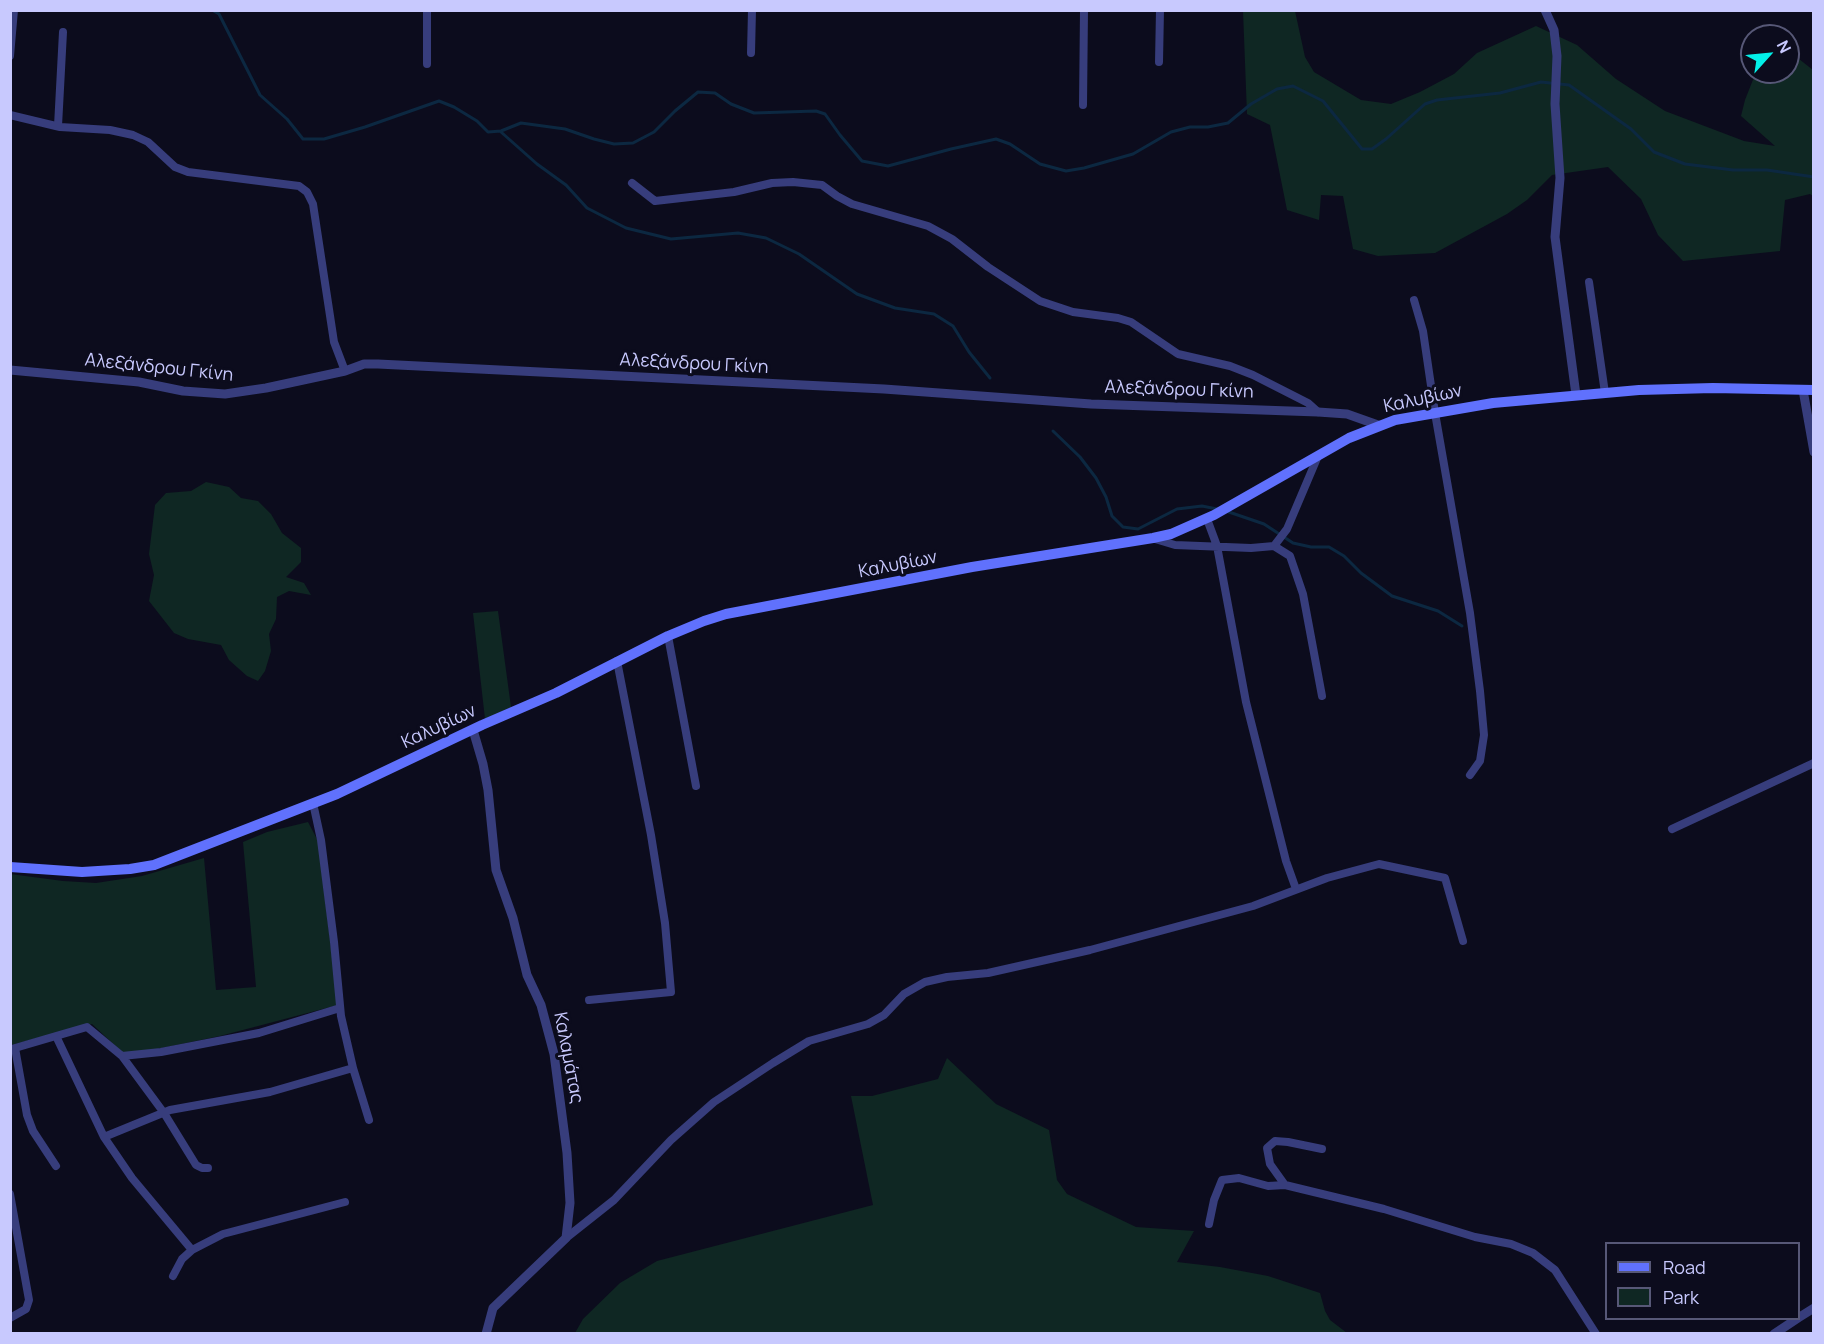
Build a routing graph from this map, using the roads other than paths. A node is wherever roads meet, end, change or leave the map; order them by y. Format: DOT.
graph roads {
  1 [pos="14,10"];
  2 [pos="428,10"];
  3 [pos="752,10"];
  4 [pos="1084,10"];
  5 [pos="1160,10"];
  6 [pos="1545,10"];
  7 [pos="63,32"];
  8 [pos="751,53"];
  9 [pos="10,56"];
  10 [pos="1159,62"];
  11 [pos="427,64"];
  12 [pos="1083,105"];
  13 [pos="10,116"];
  14 [pos="58,126"];
  15 [pos="632,183"];
  16 [pos="1589,282"];
  17 [pos="1414,300"];
  18 [pos="10,370"];
  19 [pos="345,371"];
  20 [pos="1808,390"];
  21 [pos="1605,393"];
  22 [pos="1576,395"];
  23 [pos="1318,412"];
  24 [pos="1435,413"];
  25 [pos="1378,425"];
  26 [pos="1814,452"];
  27 [pos="1318,456"];
  28 [pos="1210,517"];
  29 [pos="1153,538"];
  30 [pos="1277,543"];
  31 [pos="1217,546"];
  32 [pos="668,636"];
  33 [pos="617,661"];
  34 [pos="1323,696"];
  35 [pos="473,730"];
  36 [pos="1814,763"];
  37 [pos="1470,775"];
  38 [pos="696,786"];
  39 [pos="313,803"];
  40 [pos="1672,829"];
  41 [pos="10,867"];
  42 [pos="1296,889"];
  43 [pos="1463,941"];
  44 [pos="589,1000"];
  45 [pos="340,1008"];
  46 [pos="56,1036"];
  47 [pos="13,1048"];
  48 [pos="122,1056"];
  49 [pos="353,1068"];
  50 [pos="164,1113"];
  51 [pos="369,1120"];
  52 [pos="104,1137"];
  53 [pos="1323,1149"];
  54 [pos="56,1166"];
  55 [pos="208,1168"];
  56 [pos="1285,1185"];
  57 [pos="10,1194"];
  58 [pos="345,1202"];
  59 [pos="1209,1224"];
  60 [pos="566,1238"];
  61 [pos="192,1250"];
  62 [pos="173,1276"];
  63 [pos="1814,1308"];
  64 [pos="1800,1317"];
  65 [pos="10,1318"];
  66 [pos="1795,1320"];
  67 [pos="486,1334"];
  68 [pos="1596,1334"];
  69 [pos="1774,1334"];
  1 -- 9 [label="street"];
  2 -- 11 [label="street"];
  3 -- 8 [label="street"];
  4 -- 12 [label="street"];
  5 -- 10 [label="street"];
  6 -- 22 [label="street"];
  7 -- 14 [label="street"];
  13 -- 14 [label="street"];
  14 -- 19 [label="street"];
  15 -- 23 [label="street"];
  16 -- 21 [label="street"];
  17 -- 24 [label="street"];
  18 -- 19 [label="street, Αλεξάνδρου Γκίνη"];
  19 -- 23 [label="street, Αλεξάνδρου Γκίνη"];
  20 -- 21 [label="main road, Καλυβίων"];
  20 -- 26 [label="street"];
  21 -- 22 [label="main road, Καλυβίων"];
  22 -- 24 [label="main road, Καλυβίων"];
  23 -- 25 [label="street, Αλεξάνδρου Γκίνη"];
  24 -- 25 [label="main road, Καλυβίων"];
  24 -- 37 [label="street"];
  25 -- 27 [label="main road, Καλυβίων"];
  27 -- 28 [label="main road, Καλυβίων"];
  27 -- 30 [label="street"];
  28 -- 29 [label="main road, Καλυβίων"];
  28 -- 31 [label="street"];
  29 -- 31 [label="street"];
  29 -- 32 [label="main road, Καλυβίων"];
  30 -- 31 [label="street"];
  30 -- 34 [label="street"];
  31 -- 42 [label="street"];
  32 -- 33 [label="main road, Καλυβίων"];
  32 -- 38 [label="street"];
  33 -- 35 [label="main road, Καλυβίων"];
  33 -- 44 [label="street"];
  35 -- 39 [label="main road, Καλυβίων"];
  35 -- 60 [label="street, Καλαμάτας"];
  36 -- 40 [label="street"];
  39 -- 41 [label="main road, Καλυβίων"];
  39 -- 45 [label="street"];
  42 -- 43 [label="street"];
  42 -- 60 [label="street"];
  45 -- 48 [label="street"];
  45 -- 49 [label="street"];
  46 -- 47 [label="street"];
  46 -- 48 [label="street"];
  46 -- 52 [label="street"];
  47 -- 54 [label="street"];
  48 -- 50 [label="street"];
  49 -- 50 [label="street"];
  49 -- 51 [label="street"];
  50 -- 52 [label="street"];
  50 -- 55 [label="street"];
  52 -- 61 [label="street"];
  53 -- 56 [label="street"];
  56 -- 59 [label="street"];
  56 -- 68 [label="street"];
  57 -- 65 [label="street"];
  58 -- 61 [label="street"];
  60 -- 67 [label="street"];
  61 -- 62 [label="street"];
  63 -- 64 [label="street"];
  66 -- 69 [label="street"];
}
